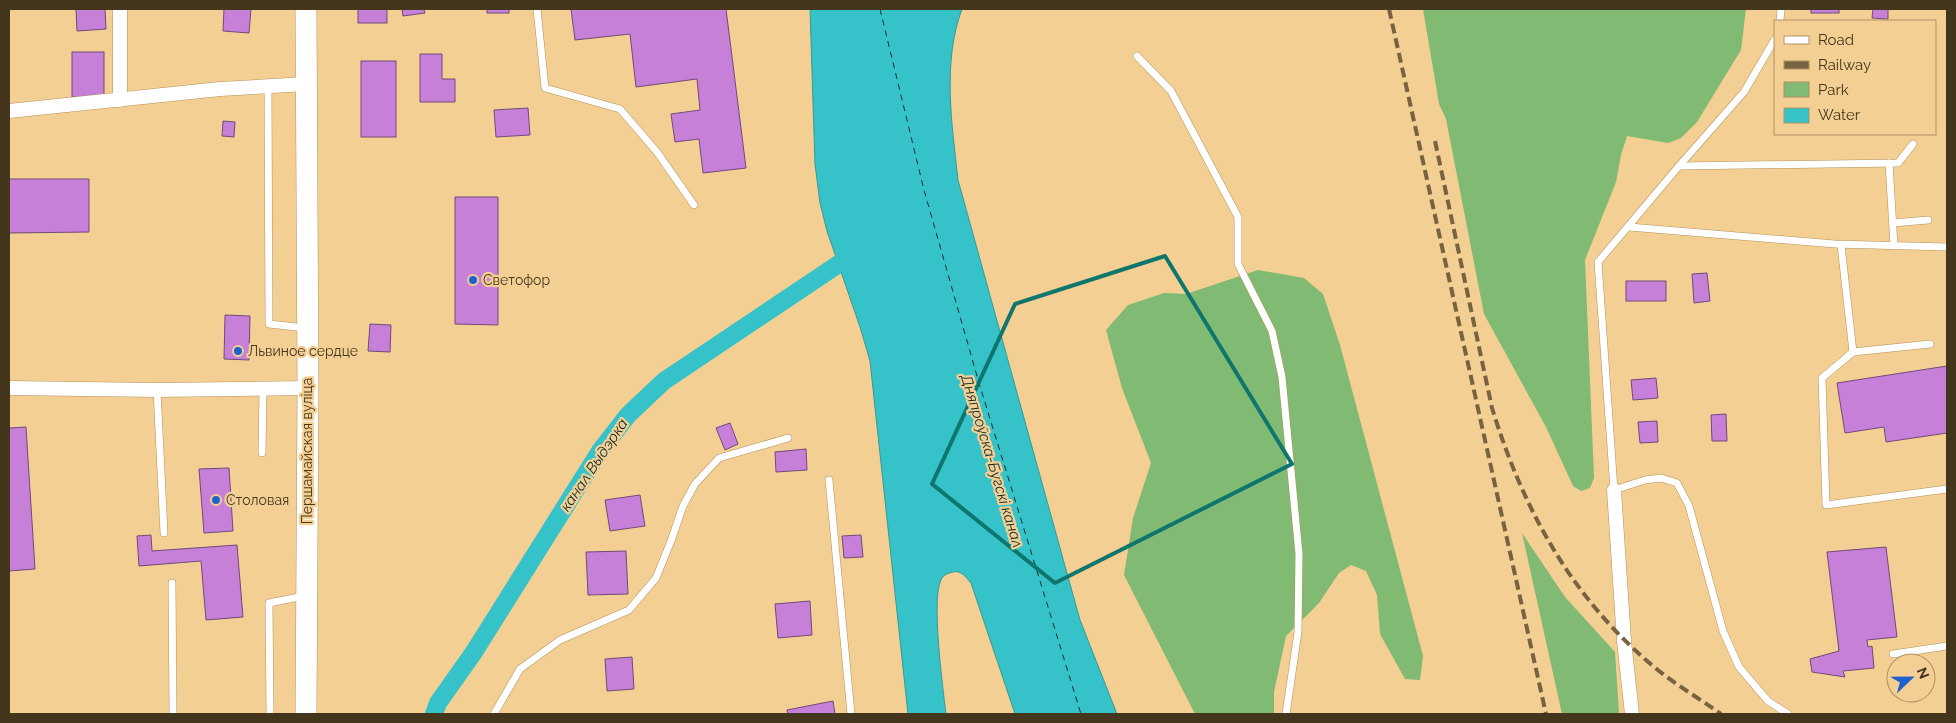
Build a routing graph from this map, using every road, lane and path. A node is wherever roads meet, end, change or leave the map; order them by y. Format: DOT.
graph roads {
  1 [pos="120,9"];
  2 [pos="306,9"];
  3 [pos="537,9"];
  4 [pos="1774,41"];
  5 [pos="1137,56"];
  6 [pos="306,84"];
  7 [pos="268,86"];
  8 [pos="120,100"];
  9 [pos="9,111"];
  10 [pos="1913,144"];
  11 [pos="1889,163"];
  12 [pos="1679,166"];
  13 [pos="694,205"];
  14 [pos="1928,220"];
  15 [pos="1893,223"];
  16 [pos="1629,227"];
  17 [pos="1841,245"];
  18 [pos="1894,246"];
  19 [pos="1947,247"];
  20 [pos="306,328"];
  21 [pos="1930,344"];
  22 [pos="1853,352"];
  23 [pos="9,388"];
  24 [pos="308,388"];
  25 [pos="263,389"];
  26 [pos="157,390"];
  27 [pos="788,438"];
  28 [pos="262,453"];
  29 [pos="829,480"];
  30 [pos="1947,489"];
  31 [pos="1614,490"];
  32 [pos="164,533"];
  33 [pos="172,583"];
  34 [pos="307,595"];
  35 [pos="1947,646"];
  36 [pos="1900,653"];
  37 [pos="173,714"];
  38 [pos="270,714"];
  39 [pos="306,714"];
  40 [pos="494,714"];
  41 [pos="851,714"];
  42 [pos="1286,714"];
  43 [pos="1632,714"];
  44 [pos="1788,714"];
  1 -- 8 [label="street"];
  2 -- 6 [label="main road, Першамайская вуліца"];
  3 -- 13 [label="lane"];
  4 -- 12 [label="lane"];
  5 -- 42 [label="lane"];
  6 -- 7 [label="street"];
  6 -- 20 [label="main road, Першамайская вуліца"];
  7 -- 8 [label="street"];
  7 -- 20 [label="lane"];
  8 -- 9 [label="street"];
  10 -- 11 [label="lane"];
  11 -- 12 [label="lane"];
  11 -- 15 [label="lane"];
  12 -- 16 [label="lane"];
  14 -- 15 [label="lane"];
  15 -- 18 [label="lane"];
  16 -- 17 [label="lane"];
  16 -- 31 [label="lane"];
  17 -- 18 [label="lane"];
  17 -- 22 [label="lane"];
  18 -- 19 [label="lane"];
  20 -- 24 [label="main road, Першамайская вуліца"];
  21 -- 22 [label="lane"];
  22 -- 30 [label="lane"];
  23 -- 26 [label="street"];
  24 -- 25 [label="street"];
  24 -- 34 [label="main road, Першамайская вуліца"];
  25 -- 26 [label="street"];
  25 -- 28 [label="lane"];
  26 -- 32 [label="lane"];
  27 -- 40 [label="lane"];
  29 -- 41 [label="lane"];
  31 -- 43 [label="street"];
  31 -- 44 [label="lane"];
  33 -- 37 [label="lane"];
  34 -- 38 [label="lane"];
  34 -- 39 [label="main road, Першамайская вуліца"];
  35 -- 36 [label="lane"];
}
